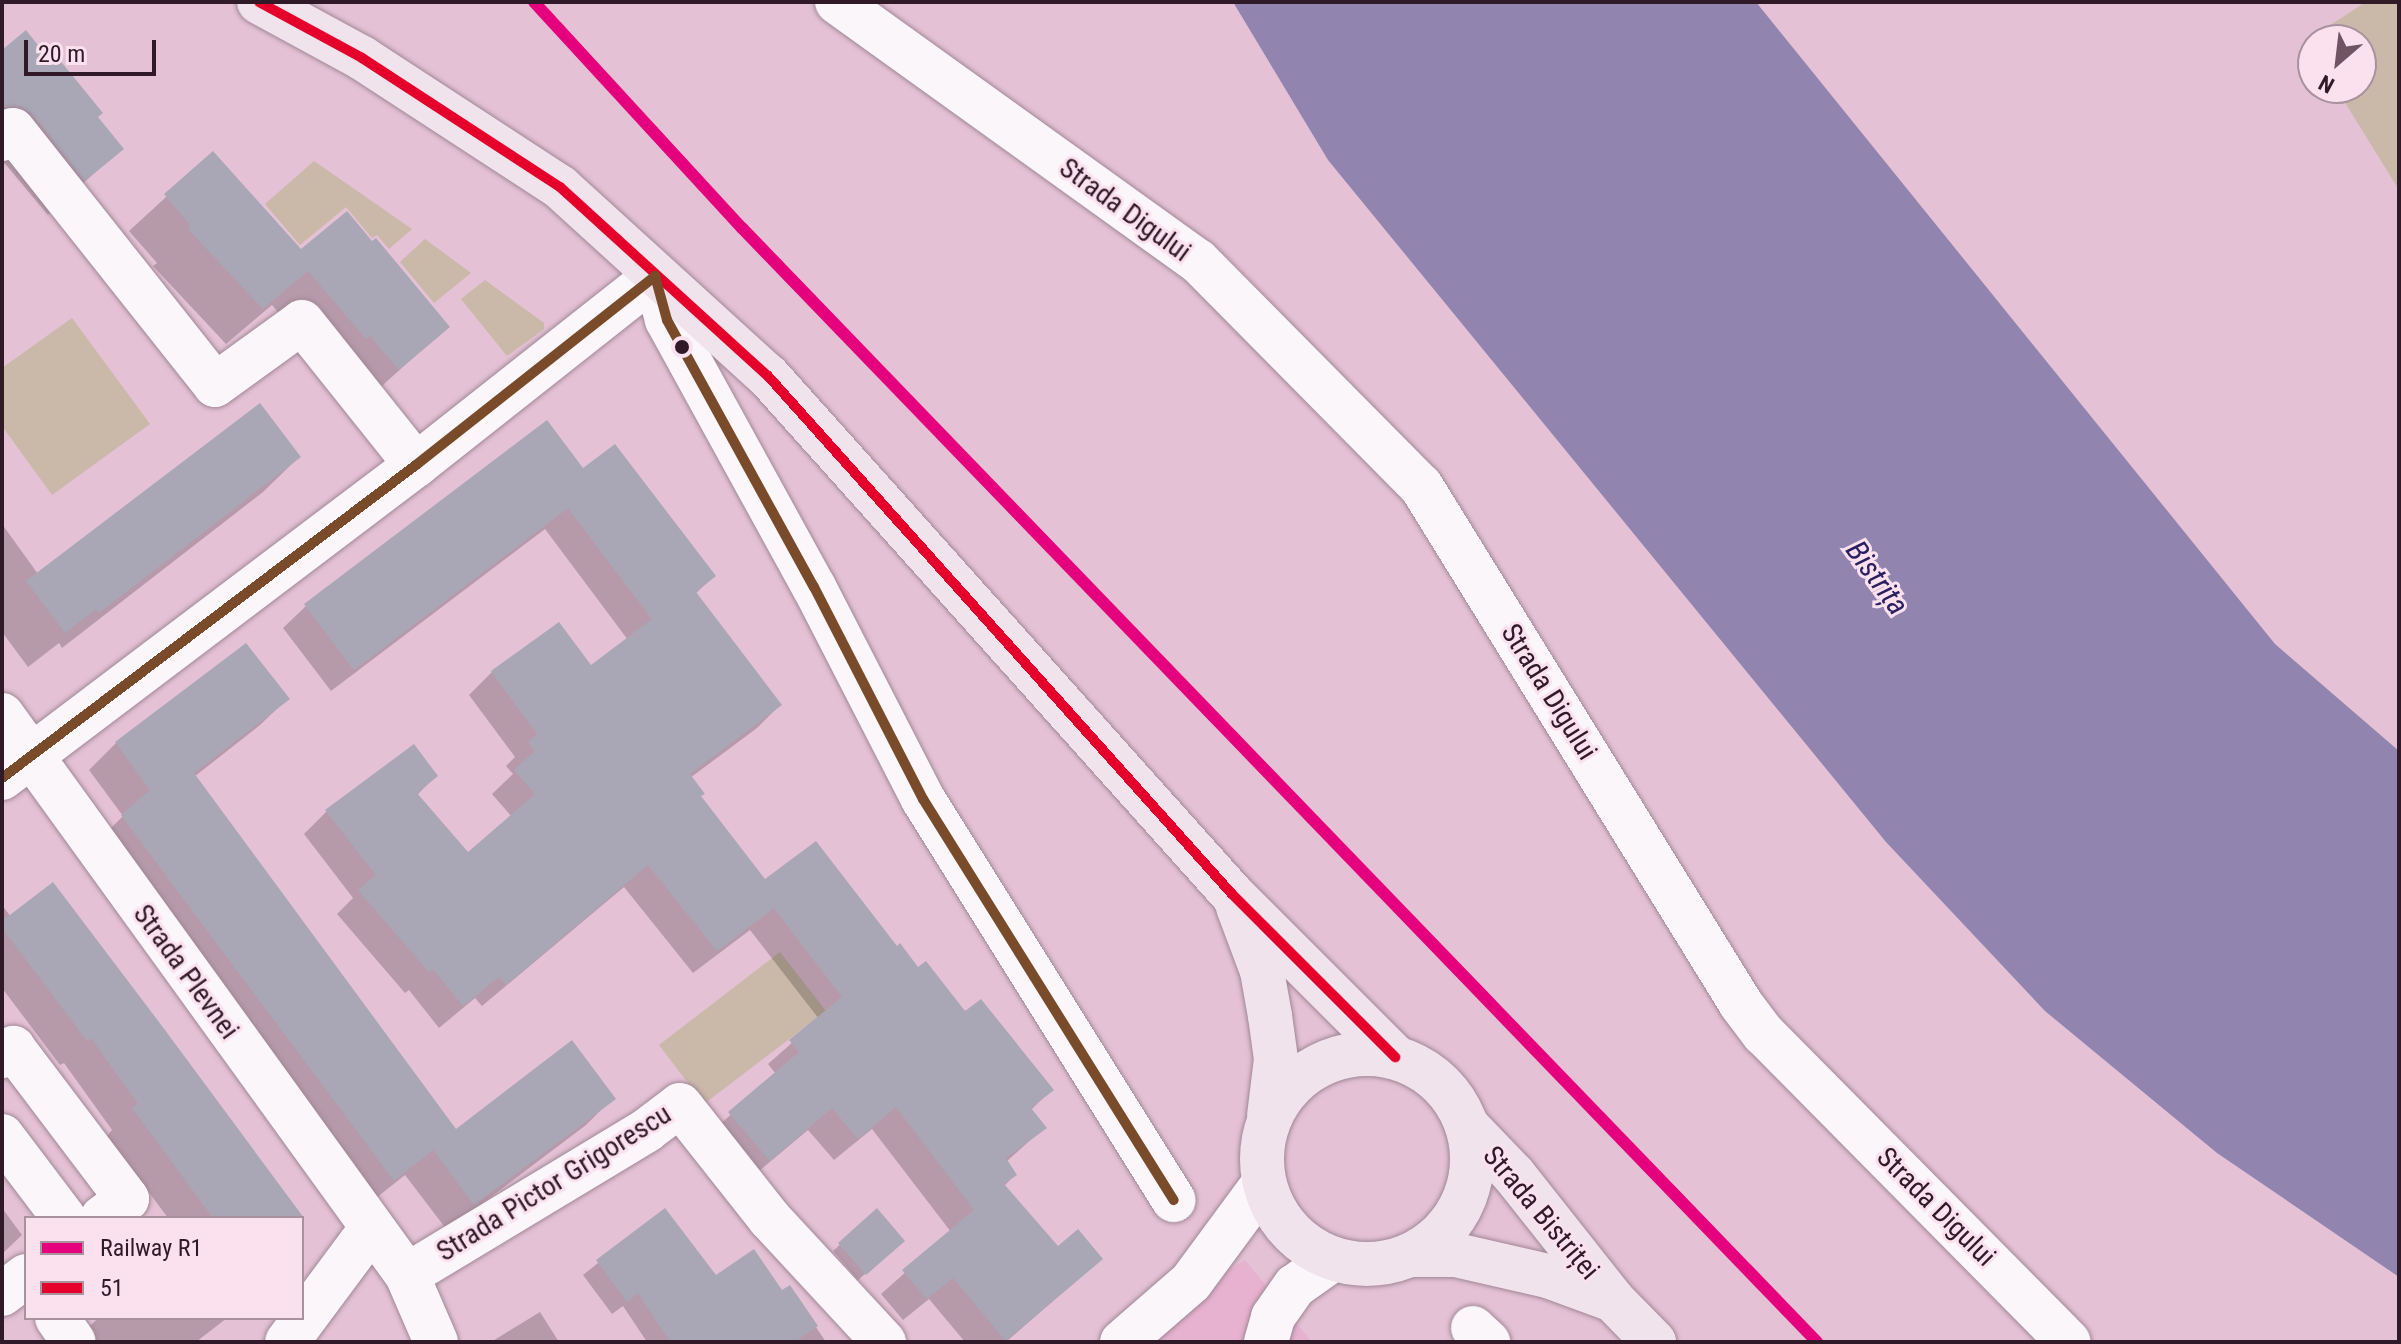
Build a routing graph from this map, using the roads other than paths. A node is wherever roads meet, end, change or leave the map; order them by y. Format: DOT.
graph roads {
  1 [pos="259,2"];
  2 [pos="837,2"];
  3 [pos="2,139"];
  4 [pos="655,276"];
  5 [pos="416,465"];
  6 [pos="2,715"];
  7 [pos="17,767"];
  8 [pos="1232,894"];
  9 [pos="2,1056"];
  10 [pos="1395,1057"];
  11 [pos="1268,1120"];
  12 [pos="1467,1126"];
  13 [pos="2,1136"];
  14 [pos="1264,1183"];
  15 [pos="1174,1200"];
  16 [pos="62,1216"];
  17 [pos="105,1216"];
  18 [pos="371,1229"];
  19 [pos="1412,1255"];
  20 [pos="1333,1259"];
  21 [pos="407,1275"];
  22 [pos="24,1278"];
  23 [pos="2,1294"];
  24 [pos="1613,1300"];
  25 [pos="304,1319"];
  26 [pos="58,1320"];
  27 [pos="303,1320"];
  28 [pos="74,1342"];
  29 [pos="287,1342"];
  30 [pos="436,1342"];
  31 [pos="884,1342"];
  32 [pos="1122,1342"];
  33 [pos="1266,1342"];
  34 [pos="1654,1342"];
  35 [pos="2069,1342"];
  1 -- 4 [label="main road"];
  2 -- 35 [label="street, Strada Digului"];
  3 -- 5 [label="street"];
  4 -- 5 [label="street"];
  4 -- 8 [label="main road"];
  4 -- 15 [label="street"];
  5 -- 7 [label="street"];
  6 -- 7 [label="street, Strada Plevnei"];
  7 -- 18 [label="street, Strada Plevnei"];
  8 -- 10 [label="main road"];
  8 -- 11 [label="main road"];
  9 -- 17 [label="street"];
  10 -- 11 [label="main road"];
  10 -- 12 [label="main road"];
  11 -- 14 [label="main road"];
  12 -- 19 [label="main road"];
  12 -- 24 [label="main road, Strada Bistriței"];
  13 -- 16 [label="street"];
  14 -- 20 [label="main road"];
  14 -- 32 [label="street"];
  18 -- 21 [label="street, Strada Plevnei"];
  18 -- 25 [label="street"];
  19 -- 20 [label="main road"];
  19 -- 24 [label="main road, Strada Bistriței"];
  20 -- 33 [label="street"];
  21 -- 30 [label="street, Strada Plevnei"];
  21 -- 31 [label="street, Strada Pictor Grigorescu"];
  22 -- 23 [label="street"];
  24 -- 34 [label="main road, Strada Bistriței"];
  26 -- 28 [label="street"];
  27 -- 29 [label="street"];
}
